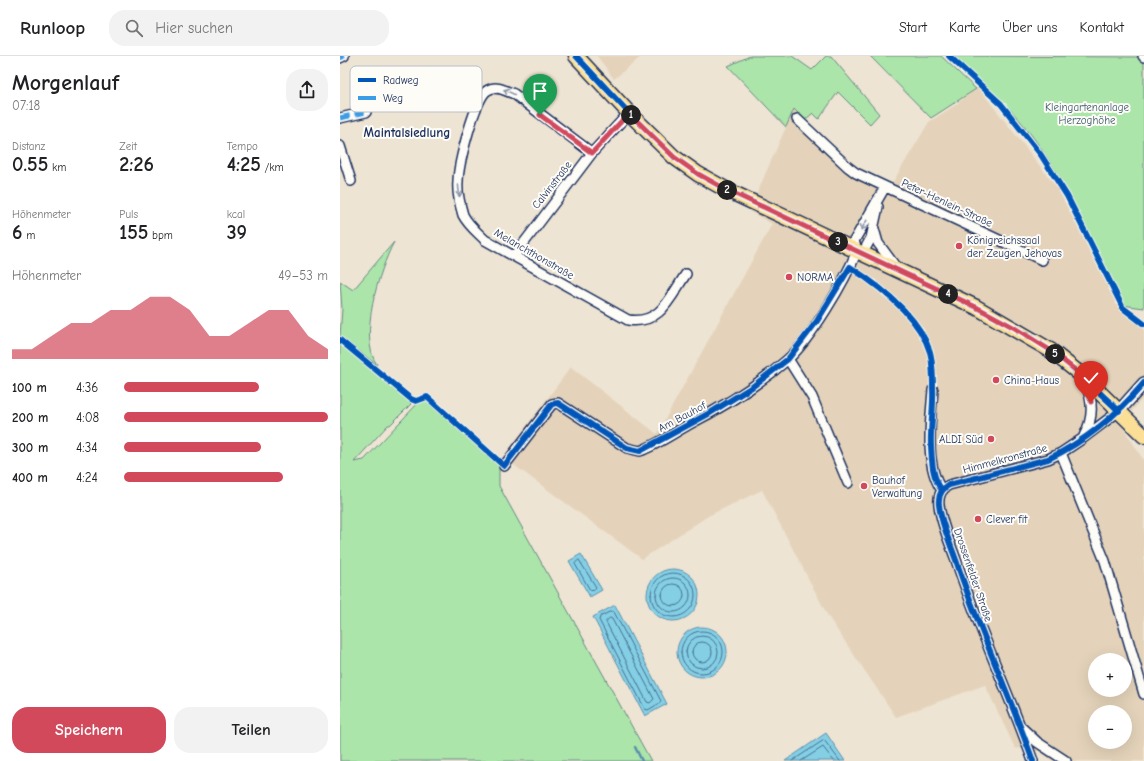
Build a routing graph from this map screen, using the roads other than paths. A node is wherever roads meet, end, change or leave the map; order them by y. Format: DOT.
graph roads {
  1 [pos="344,56"];
  2 [pos="576,56"];
  3 [pos="340,58"];
  4 [pos="482,94"];
  5 [pos="366,112"];
  6 [pos="474,112"];
  7 [pos="629,113"];
  8 [pos="340,118"];
  9 [pos="797,119"];
  10 [pos="340,146"];
  11 [pos="592,153"];
  12 [pos="351,181"];
  13 [pos="886,187"];
  14 [pos="879,200"];
  15 [pos="874,226"];
  16 [pos="857,251"];
  17 [pos="514,256"];
  18 [pos="1042,260"];
  19 [pos="898,270"];
  20 [pos="686,274"];
  21 [pos="788,359"];
  22 [pos="1084,377"];
  23 [pos="1144,384"];
  24 [pos="934,390"];
  25 [pos="1119,411"];
  26 [pos="1144,436"];
  27 [pos="1082,439"];
  28 [pos="1061,453"];
  29 [pos="504,466"];
  30 [pos="848,483"];
  31 [pos="942,490"];
  32 [pos="1144,694"];
  33 [pos="1021,727"];
  34 [pos="1033,761"];
  35 [pos="1066,761"];
  1 -- 3 [label="street"];
  2 -- 7 [label="main road"];
  11 -- 4 [label="street, Melanchthonstraße, one-way"];
  5 -- 8 [label="street"];
  6 -- 17 [label="street, Melanchthonstraße, one-way"];
  7 -- 11 [label="street, Calvinstraße"];
  7 -- 16 [label="main road"];
  9 -- 13 [label="street, Peter-Henlein-Straße"];
  10 -- 12 [label="street"];
  11 -- 17 [label="street, Calvinstraße"];
  13 -- 14 [label="street, Peter-Henlein-Straße"];
  13 -- 18 [label="street, Peter-Henlein-Straße"];
  14 -- 15 [label="street, Peter-Henlein-Straße"];
  14 -- 16 [label="street, Peter-Henlein-Straße, one-way"];
  15 -- 16 [label="street, Peter-Henlein-Straße"];
  15 -- 19 [label="street, Peter-Henlein-Straße"];
  16 -- 19 [label="main road"];
  16 -- 21 [label="street, Am Bauhof"];
  17 -- 20 [label="street, Melanchthonstraße"];
  19 -- 22 [label="main road"];
  21 -- 29 [label="street, Am Bauhof"];
  21 -- 30 [label="street"];
  22 -- 25 [label="main road"];
  22 -- 27 [label="street"];
  23 -- 25 [label="street, Himmelkronstraße"];
  24 -- 31 [label="street, Drossenfelder Straße"];
  25 -- 26 [label="main road"];
  25 -- 27 [label="street, Himmelkronstraße"];
  27 -- 28 [label="street, Himmelkronstraße"];
  28 -- 31 [label="street, Himmelkronstraße"];
  28 -- 32 [label="street, Himmelkronstraße"];
  31 -- 33 [label="street, Drossenfelder Straße"];
  33 -- 34 [label="street, Drossenfelder Straße"];
  33 -- 35 [label="street, Drossenfelder Straße"];
}
